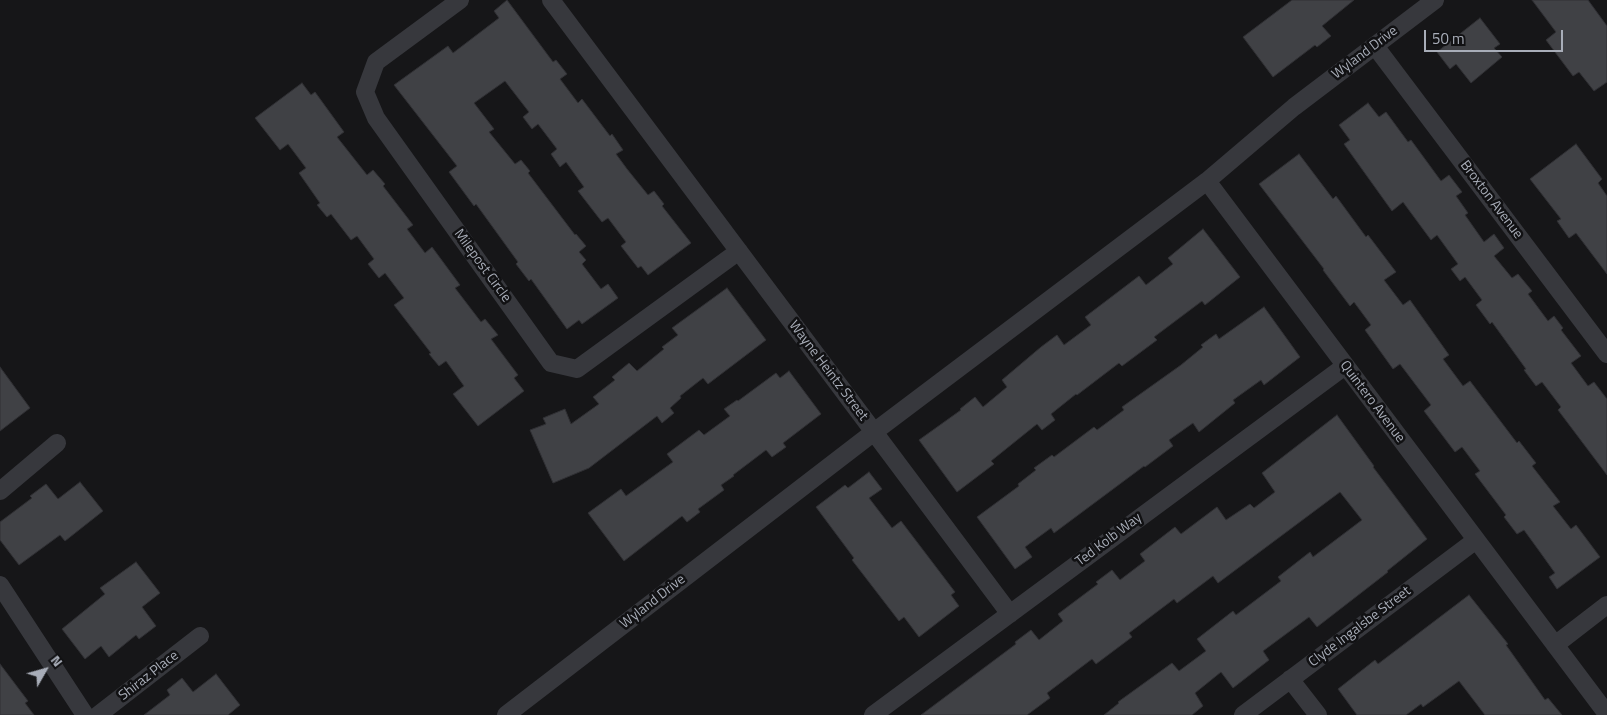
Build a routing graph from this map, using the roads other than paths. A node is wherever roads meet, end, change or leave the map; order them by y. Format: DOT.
graph roads {
  1 [pos="460,0"];
  2 [pos="552,0"];
  3 [pos="1435,0"];
  4 [pos="1375,46"];
  5 [pos="1207,181"];
  6 [pos="739,251"];
  7 [pos="1607,354"];
  8 [pos="1345,366"];
  9 [pos="874,432"];
  10 [pos="57,443"];
  11 [pos="0,491"];
  12 [pos="1476,540"];
  13 [pos="0,585"];
  14 [pos="1607,606"];
  15 [pos="1010,614"];
  16 [pos="200,636"];
  17 [pos="1555,645"];
  18 [pos="1290,680"];
  19 [pos="1607,714"];
  20 [pos="85,715"];
  21 [pos="98,715"];
  22 [pos="506,715"];
  23 [pos="873,715"];
  24 [pos="1243,715"];
  25 [pos="1318,715"];
  1 -- 6 [label="street, Milepost Circle"];
  2 -- 6 [label="street, Wayne Heintz Street"];
  3 -- 4 [label="street, Wyland Drive"];
  4 -- 5 [label="street, Wyland Drive"];
  4 -- 7 [label="street, Broxton Avenue"];
  5 -- 8 [label="street, Quintero Avenue"];
  5 -- 9 [label="street, Wayne Heintz Street"];
  6 -- 9 [label="street, Wayne Heintz Street"];
  8 -- 12 [label="street, Quintero Avenue"];
  8 -- 15 [label="street, Ted Kolb Way"];
  9 -- 15 [label="street"];
  9 -- 22 [label="street, Wyland Drive"];
  10 -- 11 [label="street"];
  12 -- 17 [label="street, Quintero Avenue"];
  12 -- 18 [label="street, Clyde Ingalsbe Street"];
  13 -- 20 [label="street"];
  14 -- 17 [label="street"];
  15 -- 23 [label="street, Ted Kolb Way"];
  16 -- 21 [label="street, Shiraz Place"];
  17 -- 19 [label="street, Quintero Avenue"];
  18 -- 24 [label="street, Clyde Ingalsbe Street"];
  18 -- 25 [label="street"];
}
